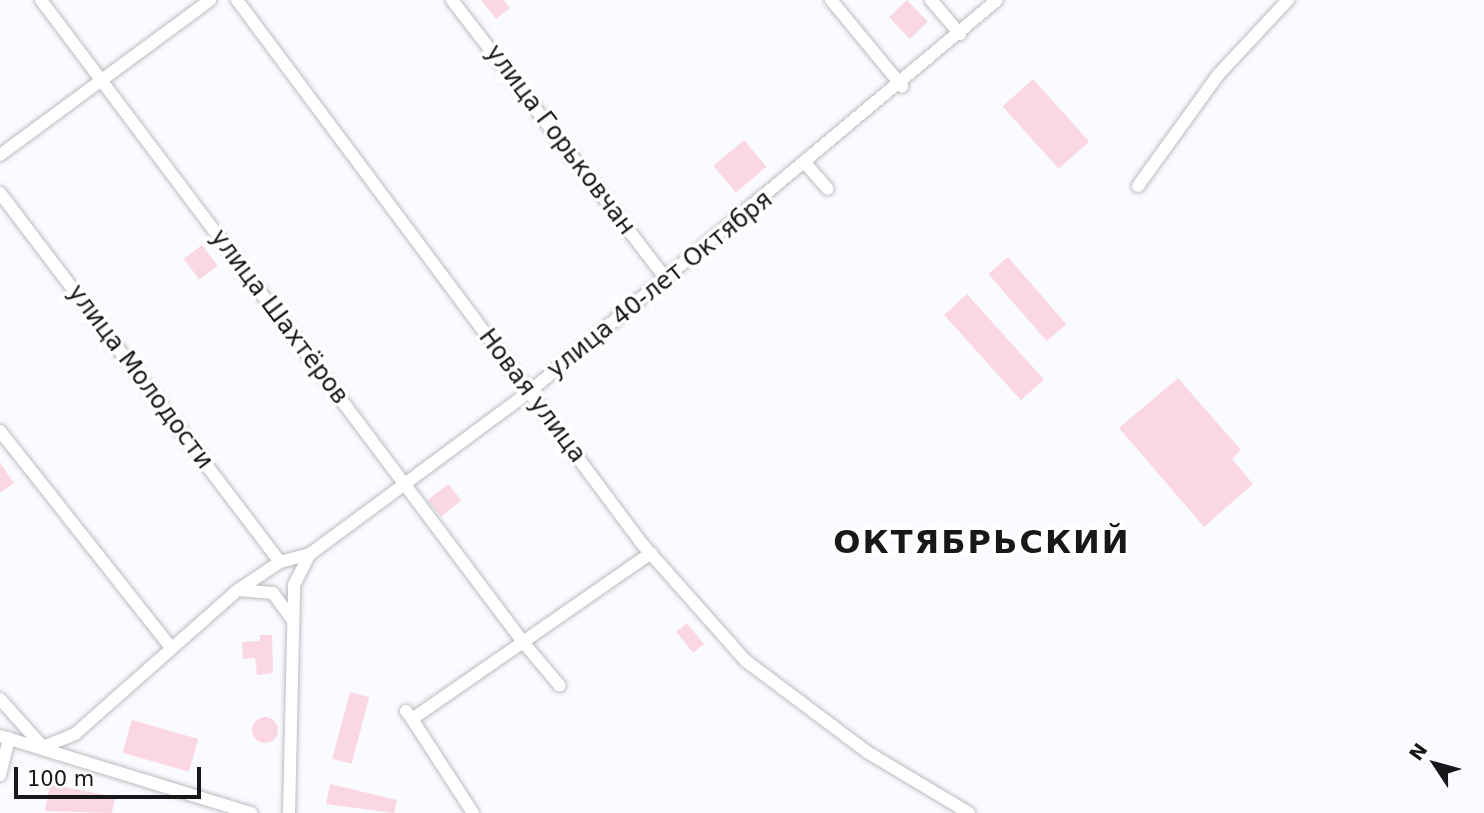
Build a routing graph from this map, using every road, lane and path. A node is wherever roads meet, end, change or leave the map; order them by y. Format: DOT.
graph roads {
  1 [pos="41,0"];
  2 [pos="210,0"];
  3 [pos="237,0"];
  4 [pos="452,0"];
  5 [pos="831,0"];
  6 [pos="931,0"];
  7 [pos="997,0"];
  8 [pos="1288,0"];
  9 [pos="960,34"];
  10 [pos="102,80"];
  11 [pos="902,86"];
  12 [pos="0,155"];
  13 [pos="806,164"];
  14 [pos="1139,186"];
  15 [pos="828,189"];
  16 [pos="0,192"];
  17 [pos="667,280"];
  18 [pos="529,392"];
  19 [pos="0,431"];
  20 [pos="404,483"];
  21 [pos="651,553"];
  22 [pos="310,554"];
  23 [pos="280,562"];
  24 [pos="239,590"];
  25 [pos="292,619"];
  26 [pos="520,638"];
  27 [pos="169,645"];
  28 [pos="560,687"];
  29 [pos="0,699"];
  30 [pos="5,737"];
  31 [pos="43,747"];
  32 [pos="0,775"];
  33 [pos="251,813"];
  34 [pos="289,813"];
  35 [pos="473,813"];
  36 [pos="969,813"];
  1 -- 10 [label="street, улица Шахтёров"];
  2 -- 10 [label="street"];
  3 -- 18 [label="street, Новая улица"];
  4 -- 17 [label="street, улица Горьковчан"];
  5 -- 11 [label="street"];
  6 -- 9 [label="street"];
  7 -- 9 [label="street, улица 40-лет Октября"];
  8 -- 14 [label="street"];
  9 -- 11 [label="street, улица 40-лет Октября"];
  10 -- 12 [label="street"];
  10 -- 20 [label="street, улица Шахтёров"];
  11 -- 13 [label="street, улица 40-лет Октября"];
  13 -- 15 [label="street"];
  13 -- 17 [label="street, улица 40-лет Октября"];
  16 -- 23 [label="street, улица Молодости"];
  17 -- 18 [label="street, улица 40-лет Октября"];
  18 -- 20 [label="street, улица 40-лет Октября"];
  18 -- 21 [label="street, Новая улица"];
  19 -- 27 [label="street"];
  20 -- 22 [label="street, улица 40-лет Октября"];
  20 -- 26 [label="street, улица Шахтёров"];
  21 -- 26 [label="street"];
  21 -- 36 [label="street, Новая улица"];
  22 -- 23 [label="street, улица 40-лет Октября"];
  22 -- 25 [label="street, улица 40-лет Октября"];
  23 -- 24 [label="street, улица 40-лет Октября"];
  24 -- 25 [label="street"];
  24 -- 27 [label="street, улица 40-лет Октября"];
  25 -- 34 [label="street, улица 40-лет Октября"];
  26 -- 28 [label="street, улица Шахтёров"];
  26 -- 35 [label="street"];
  27 -- 31 [label="street, улица 40-лет Октября"];
  29 -- 31 [label="street"];
  30 -- 31 [label="street"];
  30 -- 32 [label="street"];
  31 -- 33 [label="street"];
}
